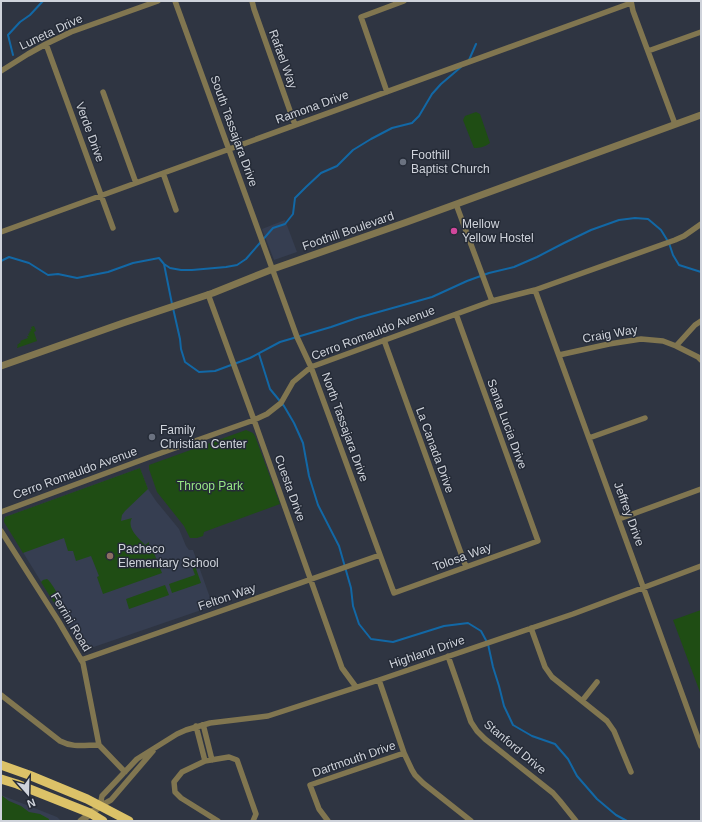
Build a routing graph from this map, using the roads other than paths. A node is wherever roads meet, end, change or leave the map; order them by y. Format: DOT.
graph roads {
  1 [pos="158,1"];
  2 [pos="175,1"];
  3 [pos="252,1"];
  4 [pos="404,1"];
  5 [pos="631,2"];
  6 [pos="701,32"];
  7 [pos="46,44"];
  8 [pos="648,51"];
  9 [pos="1,71"];
  10 [pos="103,92"];
  11 [pos="387,92"];
  12 [pos="701,115"];
  13 [pos="675,124"];
  14 [pos="295,125"];
  15 [pos="229,149"];
  16 [pos="163,173"];
  17 [pos="136,183"];
  18 [pos="101,195"];
  19 [pos="456,204"];
  20 [pos="176,210"];
  21 [pos="701,224"];
  22 [pos="113,228"];
  23 [pos="1,232"];
  24 [pos="272,269"];
  25 [pos="536,290"];
  26 [pos="208,294"];
  27 [pos="492,301"];
  28 [pos="456,314"];
  29 [pos="701,321"];
  30 [pos="384,340"];
  31 [pos="676,346"];
  32 [pos="559,355"];
  33 [pos="701,360"];
  34 [pos="1,366"];
  35 [pos="311,368"];
  36 [pos="645,418"];
  37 [pos="254,420"];
  38 [pos="589,438"];
  39 [pos="701,489"];
  40 [pos="1,512"];
  41 [pos="619,519"];
  42 [pos="1,531"];
  43 [pos="538,541"];
  44 [pos="380,555"];
  45 [pos="701,566"];
  46 [pos="466,567"];
  47 [pos="310,580"];
  48 [pos="644,587"];
  49 [pos="394,593"];
  50 [pos="531,628"];
  51 [pos="448,656"];
  52 [pos="81,660"];
  53 [pos="379,680"];
  54 [pos="597,682"];
  55 [pos="356,687"];
  56 [pos="1,695"];
  57 [pos="582,701"];
  58 [pos="202,725"];
  59 [pos="196,726"];
  60 [pos="99,745"];
  61 [pos="159,745"];
  62 [pos="701,746"];
  63 [pos="404,753"];
  64 [pos="212,760"];
  65 [pos="205,761"];
  66 [pos="1,765"];
  67 [pos="125,772"];
  68 [pos="631,772"];
  69 [pos="1,779"];
  70 [pos="100,806"];
  71 [pos="90,813"];
  72 [pos="81,821"];
  73 [pos="103,821"];
  74 [pos="129,821"];
  75 [pos="218,821"];
  76 [pos="253,821"];
  77 [pos="328,821"];
  78 [pos="471,821"];
  79 [pos="576,821"];
  1 -- 7 [label="street, Luneta Drive"];
  2 -- 15 [label="street, South Tassajara Drive"];
  3 -- 14 [label="street, Rafael Way"];
  4 -- 11 [label="street"];
  5 -- 8 [label="street"];
  5 -- 11 [label="street, Ramona Drive"];
  6 -- 8 [label="street"];
  7 -- 9 [label="street, Luneta Drive"];
  7 -- 18 [label="street, Verde Drive"];
  8 -- 13 [label="street"];
  10 -- 17 [label="street"];
  11 -- 14 [label="street, Ramona Drive"];
  12 -- 13 [label="street, Foothill Boulevard"];
  13 -- 19 [label="street, Foothill Boulevard"];
  14 -- 15 [label="street, Ramona Drive"];
  15 -- 16 [label="street, Ramona Drive"];
  15 -- 24 [label="street, South Tassajara Drive"];
  16 -- 17 [label="street, Ramona Drive"];
  16 -- 20 [label="street"];
  17 -- 18 [label="street, Ramona Drive"];
  18 -- 22 [label="street, Verde Drive"];
  18 -- 23 [label="street, Ramona Drive"];
  19 -- 24 [label="street, Foothill Boulevard"];
  19 -- 27 [label="street"];
  21 -- 25 [label="street, Cerro Romauldo Avenue"];
  24 -- 26 [label="street, Foothill Boulevard"];
  24 -- 35 [label="street, North Tassajara Drive"];
  25 -- 27 [label="street, Cerro Romauldo Avenue"];
  25 -- 32 [label="street, Jeffrey Drive"];
  26 -- 34 [label="street, Foothill Boulevard"];
  26 -- 37 [label="street, Cuesta Drive"];
  27 -- 28 [label="street, Cerro Romauldo Avenue"];
  28 -- 30 [label="street, Cerro Romauldo Avenue"];
  28 -- 43 [label="street, Santa Lucia Drive"];
  29 -- 31 [label="street"];
  30 -- 35 [label="street, Cerro Romauldo Avenue"];
  30 -- 46 [label="street, La Canada Drive"];
  31 -- 32 [label="street, Craig Way"];
  31 -- 33 [label="street, Craig Way"];
  32 -- 38 [label="street, Jeffrey Drive"];
  35 -- 37 [label="street, Cerro Romauldo Avenue"];
  35 -- 44 [label="street, North Tassajara Drive"];
  36 -- 38 [label="street"];
  37 -- 40 [label="street, Cerro Romauldo Avenue"];
  37 -- 47 [label="street, Cuesta Drive"];
  38 -- 41 [label="street, Jeffrey Drive"];
  39 -- 41 [label="street"];
  41 -- 48 [label="street, Jeffrey Drive"];
  42 -- 52 [label="street, Ferrini Road"];
  43 -- 46 [label="street, Tolosa Way"];
  44 -- 47 [label="street, Felton Way"];
  44 -- 49 [label="street, North Tassajara Drive"];
  45 -- 48 [label="street, Highland Drive"];
  46 -- 49 [label="street, Tolosa Way"];
  47 -- 52 [label="street, Felton Way"];
  47 -- 55 [label="street, Cuesta Drive"];
  48 -- 50 [label="street, Highland Drive"];
  48 -- 62 [label="street, Jeffrey Drive"];
  50 -- 51 [label="street, Highland Drive"];
  50 -- 57 [label="street"];
  51 -- 53 [label="street, Highland Drive"];
  51 -- 79 [label="street, Stanford Drive"];
  52 -- 60 [label="street, Ferrini Road"];
  53 -- 55 [label="street, Highland Drive"];
  53 -- 63 [label="street"];
  54 -- 57 [label="street"];
  55 -- 58 [label="street, Highland Drive"];
  56 -- 60 [label="street"];
  57 -- 68 [label="street"];
  58 -- 59 [label="street, Highland Drive"];
  58 -- 64 [label="street"];
  59 -- 61 [label="street, Highland Drive"];
  59 -- 65 [label="street"];
  60 -- 67 [label="street"];
  61 -- 67 [label="street, Highland Drive"];
  61 -- 70 [label="street, Highland Drive"];
  63 -- 77 [label="street, Dartmouth Drive"];
  63 -- 78 [label="street"];
  64 -- 65 [label="street"];
  64 -- 76 [label="street"];
  65 -- 75 [label="street"];
  66 -- 70 [label="highway"];
  67 -- 70 [label="street, Highland Drive"];
  69 -- 71 [label="highway"];
  70 -- 71 [label="street, Highland Drive"];
  70 -- 74 [label="highway"];
  71 -- 72 [label="street, Highland Drive"];
  71 -- 73 [label="highway"];
}
